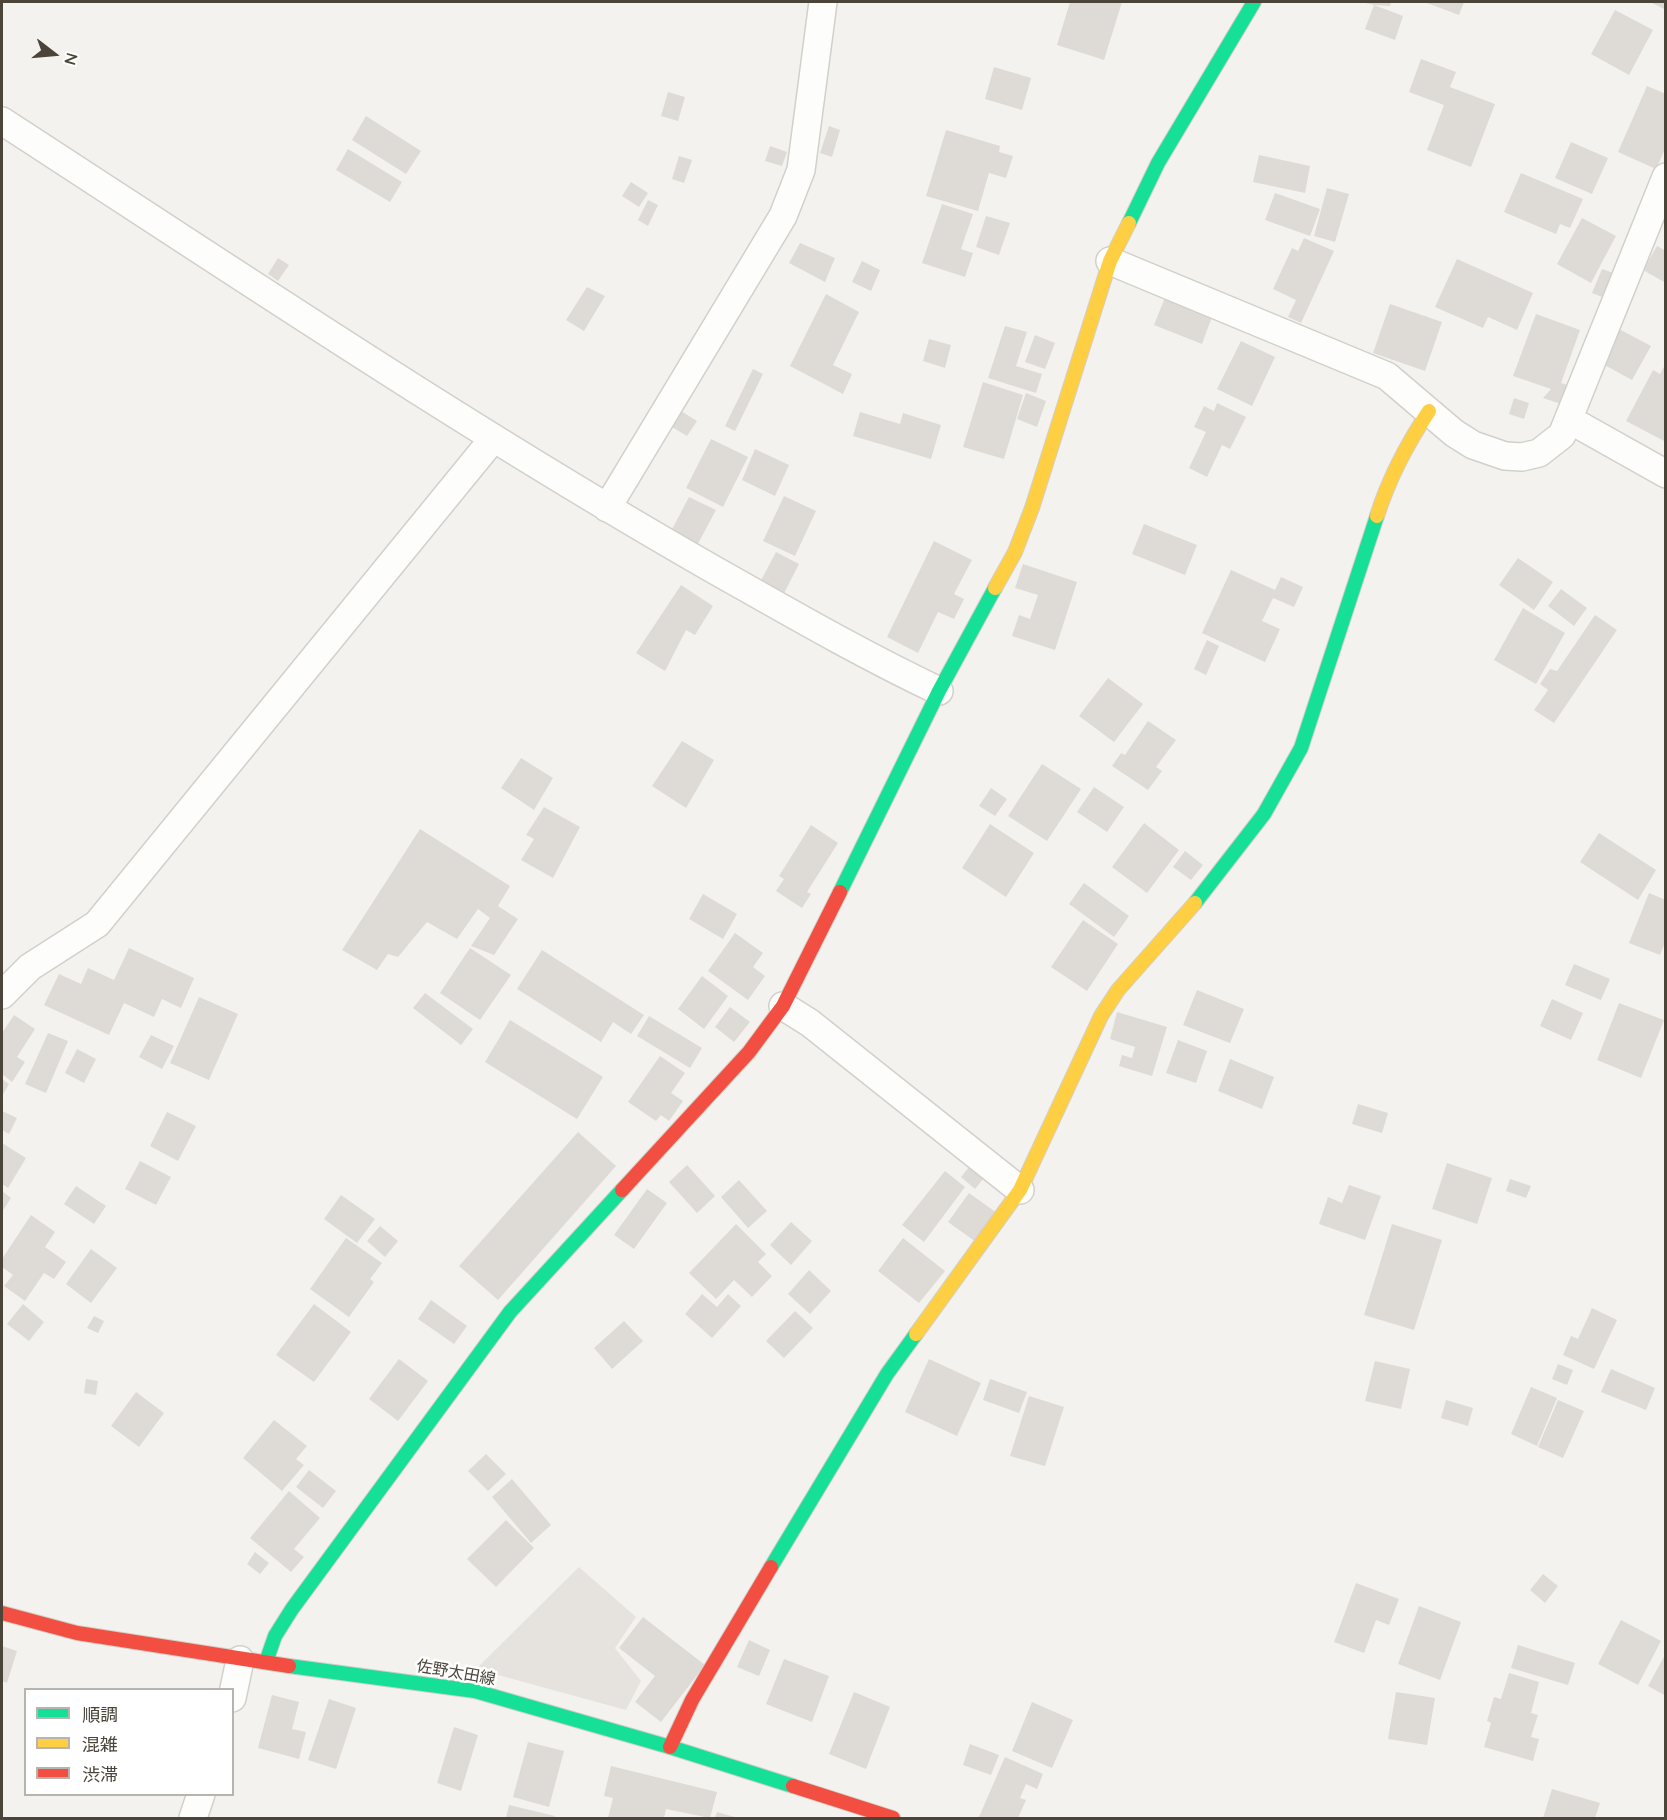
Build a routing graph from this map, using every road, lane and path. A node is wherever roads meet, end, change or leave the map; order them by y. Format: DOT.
graph roads {
  1 [pos="823,2"];
  2 [pos="1254,2"];
  3 [pos="2,121"];
  4 [pos="1665,177"];
  5 [pos="1110,261"];
  6 [pos="1429,411"];
  7 [pos="1570,420"];
  8 [pos="493,439"];
  9 [pos="1665,474"];
  10 [pos="607,508"];
  11 [pos="939,691"];
  12 [pos="2,995"];
  13 [pos="783,1006"];
  14 [pos="1020,1190"];
  15 [pos="2,1613"];
  16 [pos="253,1661"];
  17 [pos="234,1694"];
  18 [pos="670,1747"];
  19 [pos="200,1796"];
  20 [pos="193,1818"];
  21 [pos="893,1818"];
  1 -- 10 [label="street"];
  2 -- 5 [label="street"];
  3 -- 8 [label="street"];
  4 -- 7 [label="street"];
  5 -- 6 [label="street"];
  5 -- 11 [label="street"];
  6 -- 7 [label="street"];
  6 -- 14 [label="street"];
  7 -- 9 [label="street"];
  8 -- 10 [label="street"];
  8 -- 12 [label="street"];
  10 -- 11 [label="street"];
  11 -- 13 [label="street"];
  13 -- 14 [label="street"];
  13 -- 16 [label="street"];
  14 -- 18 [label="street"];
  15 -- 16 [label="street, 佐野太田線"];
  16 -- 17 [label="street"];
  16 -- 18 [label="street, 佐野太田線"];
  18 -- 21 [label="street, 佐野太田線"];
  19 -- 20 [label="street"];
}
